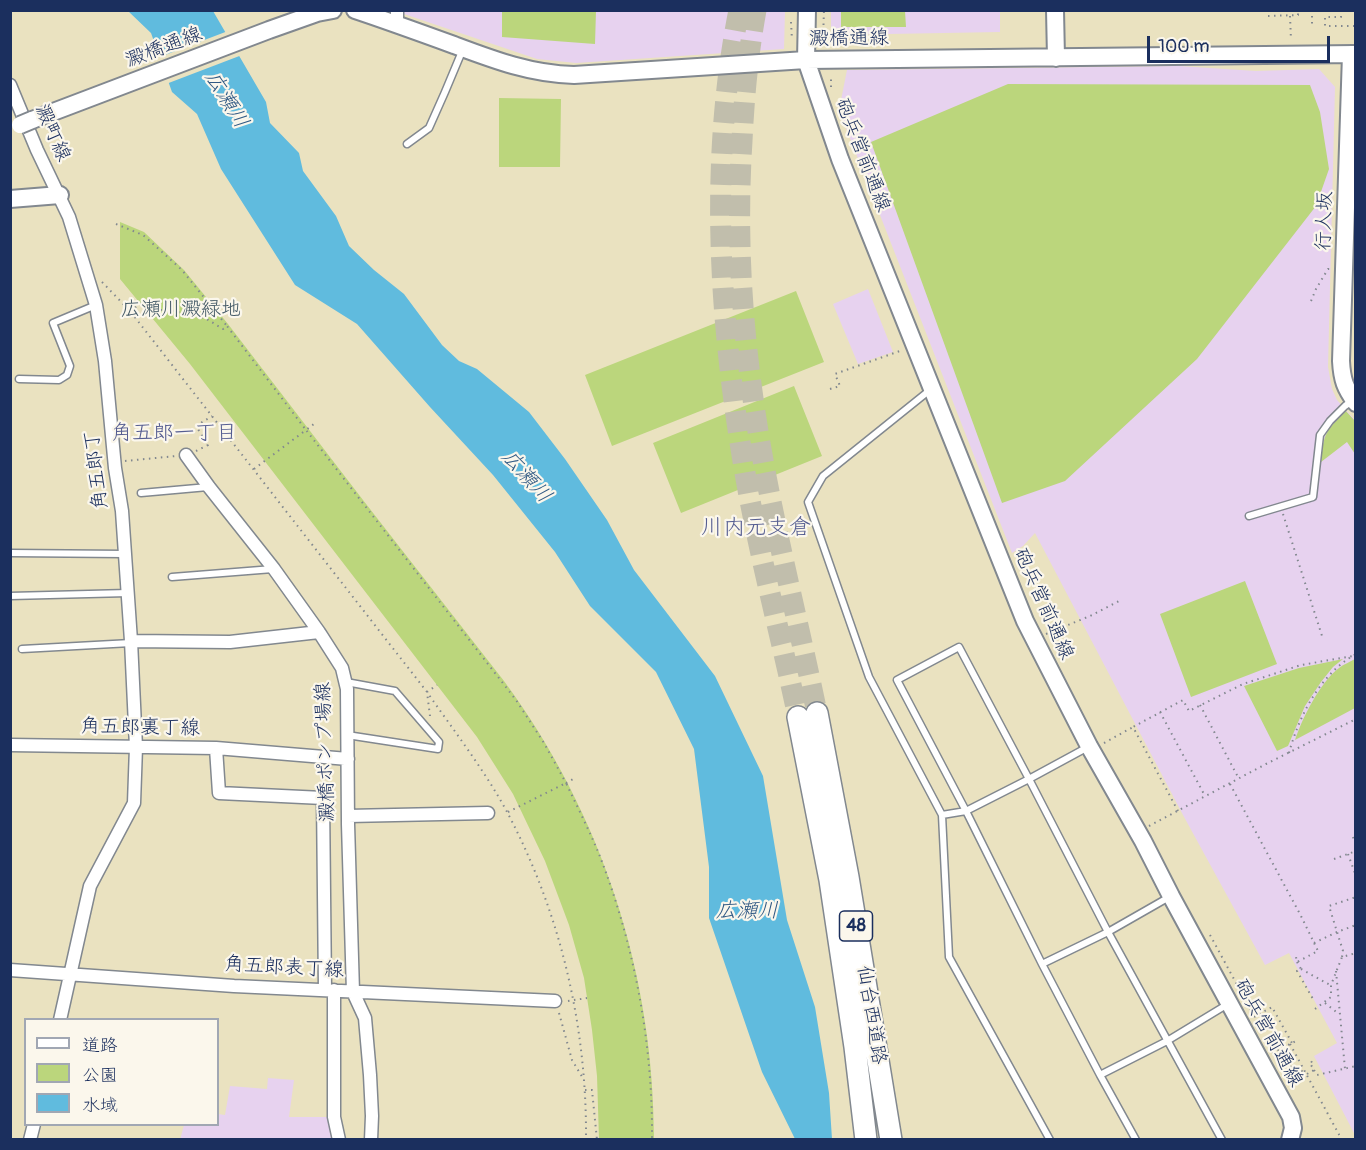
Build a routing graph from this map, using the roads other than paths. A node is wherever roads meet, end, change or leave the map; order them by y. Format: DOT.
graph roads {
  1 [pos="333,10"];
  2 [pos="355,10"];
  3 [pos="807,10"];
  4 [pos="1055,10"];
  5 [pos="397,18"];
  6 [pos="463,48"];
  7 [pos="1353,54"];
  8 [pos="1056,58"];
  9 [pos="806,60"];
  10 [pos="10,85"];
  11 [pos="15,127"];
  12 [pos="407,144"];
  13 [pos="60,195"];
  14 [pos="10,199"];
  15 [pos="96,305"];
  16 [pos="19,379"];
  17 [pos="932,389"];
  18 [pos="1352,398"];
  19 [pos="186,455"];
  20 [pos="209,487"];
  21 [pos="141,493"];
  22 [pos="1249,516"];
  23 [pos="10,553"];
  24 [pos="125,554"];
  25 [pos="274,569"];
  26 [pos="172,577"];
  27 [pos="128,593"];
  28 [pos="10,596"];
  29 [pos="320,632"];
  30 [pos="131,642"];
  31 [pos="22,649"];
  32 [pos="345,681"];
  33 [pos="347,735"];
  34 [pos="1095,745"];
  35 [pos="10,746"];
  36 [pos="136,747"];
  37 [pos="216,748"];
  38 [pos="348,759"];
  39 [pos="1029,779"];
  40 [pos="966,811"];
  41 [pos="488,813"];
  42 [pos="942,815"];
  43 [pos="348,816"];
  44 [pos="1171,896"];
  45 [pos="1108,932"];
  46 [pos="1042,964"];
  47 [pos="10,970"];
  48 [pos="72,975"];
  49 [pos="329,990"];
  50 [pos="353,992"];
  51 [pos="556,1003"];
  52 [pos="1228,1004"];
  53 [pos="61,1018"];
  54 [pos="1167,1041"];
  55 [pos="1100,1075"];
  56 [pos="339,1140"];
  57 [pos="371,1140"];
  58 [pos="866,1140"];
  59 [pos="891,1140"];
  60 [pos="1050,1140"];
  61 [pos="1136,1140"];
  62 [pos="1221,1140"];
  63 [pos="1290,1140"];
  1 -- 11 [label="street, 澱橋通線, bridge"];
  2 -- 5 [label="street, 澱橋通線"];
  3 -- 9 [label="street"];
  4 -- 8 [label="street"];
  5 -- 6 [label="street, 澱橋通線"];
  6 -- 9 [label="street, 澱橋通線"];
  6 -- 12 [label="lane"];
  7 -- 8 [label="street, 澱橋通線"];
  7 -- 18 [label="street, 行人坂"];
  8 -- 9 [label="street, 澱橋通線"];
  9 -- 17 [label="street, 砲兵営前通線"];
  10 -- 13 [label="street, 澱町線"];
  13 -- 14 [label="street"];
  13 -- 15 [label="street, 角五郎丁"];
  15 -- 16 [label="lane"];
  15 -- 24 [label="street, 角五郎丁"];
  17 -- 34 [label="street, 砲兵営前通線"];
  17 -- 42 [label="lane"];
  18 -- 22 [label="lane"];
  19 -- 20 [label="street, 澱橋ポンプ場線"];
  20 -- 21 [label="lane"];
  20 -- 25 [label="street, 澱橋ポンプ場線"];
  23 -- 24 [label="lane"];
  24 -- 27 [label="street, 角五郎丁"];
  25 -- 26 [label="lane"];
  25 -- 29 [label="street, 澱橋ポンプ場線"];
  27 -- 28 [label="lane"];
  27 -- 30 [label="street, 角五郎丁"];
  29 -- 30 [label="street"];
  29 -- 32 [label="street, 澱橋ポンプ場線"];
  30 -- 31 [label="lane"];
  30 -- 36 [label="street, 角五郎丁"];
  32 -- 33 [label="street, 澱橋ポンプ場線"];
  32 -- 33 [label="lane"];
  33 -- 38 [label="street, 澱橋ポンプ場線"];
  34 -- 39 [label="lane"];
  34 -- 44 [label="street, 砲兵営前通線"];
  35 -- 36 [label="street, 角五郎裏丁線"];
  36 -- 37 [label="street, 角五郎裏丁線"];
  36 -- 48 [label="street, 角五郎丁"];
  37 -- 38 [label="street"];
  37 -- 49 [label="street, 角五郎裏丁線"];
  38 -- 43 [label="street, 澱橋ポンプ場線"];
  39 -- 40 [label="lane"];
  39 -- 40 [label="lane"];
  39 -- 45 [label="lane"];
  40 -- 42 [label="lane"];
  40 -- 46 [label="lane"];
  41 -- 43 [label="street"];
  42 -- 60 [label="lane"];
  43 -- 50 [label="street, 澱橋ポンプ場線"];
  44 -- 45 [label="lane"];
  44 -- 52 [label="street, 砲兵営前通線"];
  45 -- 46 [label="lane"];
  45 -- 54 [label="lane"];
  46 -- 55 [label="lane"];
  47 -- 48 [label="street, 角五郎表丁線"];
  48 -- 49 [label="street, 角五郎表丁線"];
  48 -- 53 [label="street, 角五郎丁"];
  49 -- 50 [label="street, 角五郎表丁線"];
  49 -- 56 [label="street"];
  50 -- 51 [label="street, 角五郎表丁線"];
  50 -- 57 [label="street"];
  52 -- 54 [label="lane"];
  52 -- 63 [label="street, 砲兵営前通線"];
  54 -- 55 [label="lane"];
  54 -- 62 [label="lane"];
  55 -- 61 [label="lane"];
  58 -- 59 [label="highway, 仙台西道路 / 48"];
}
